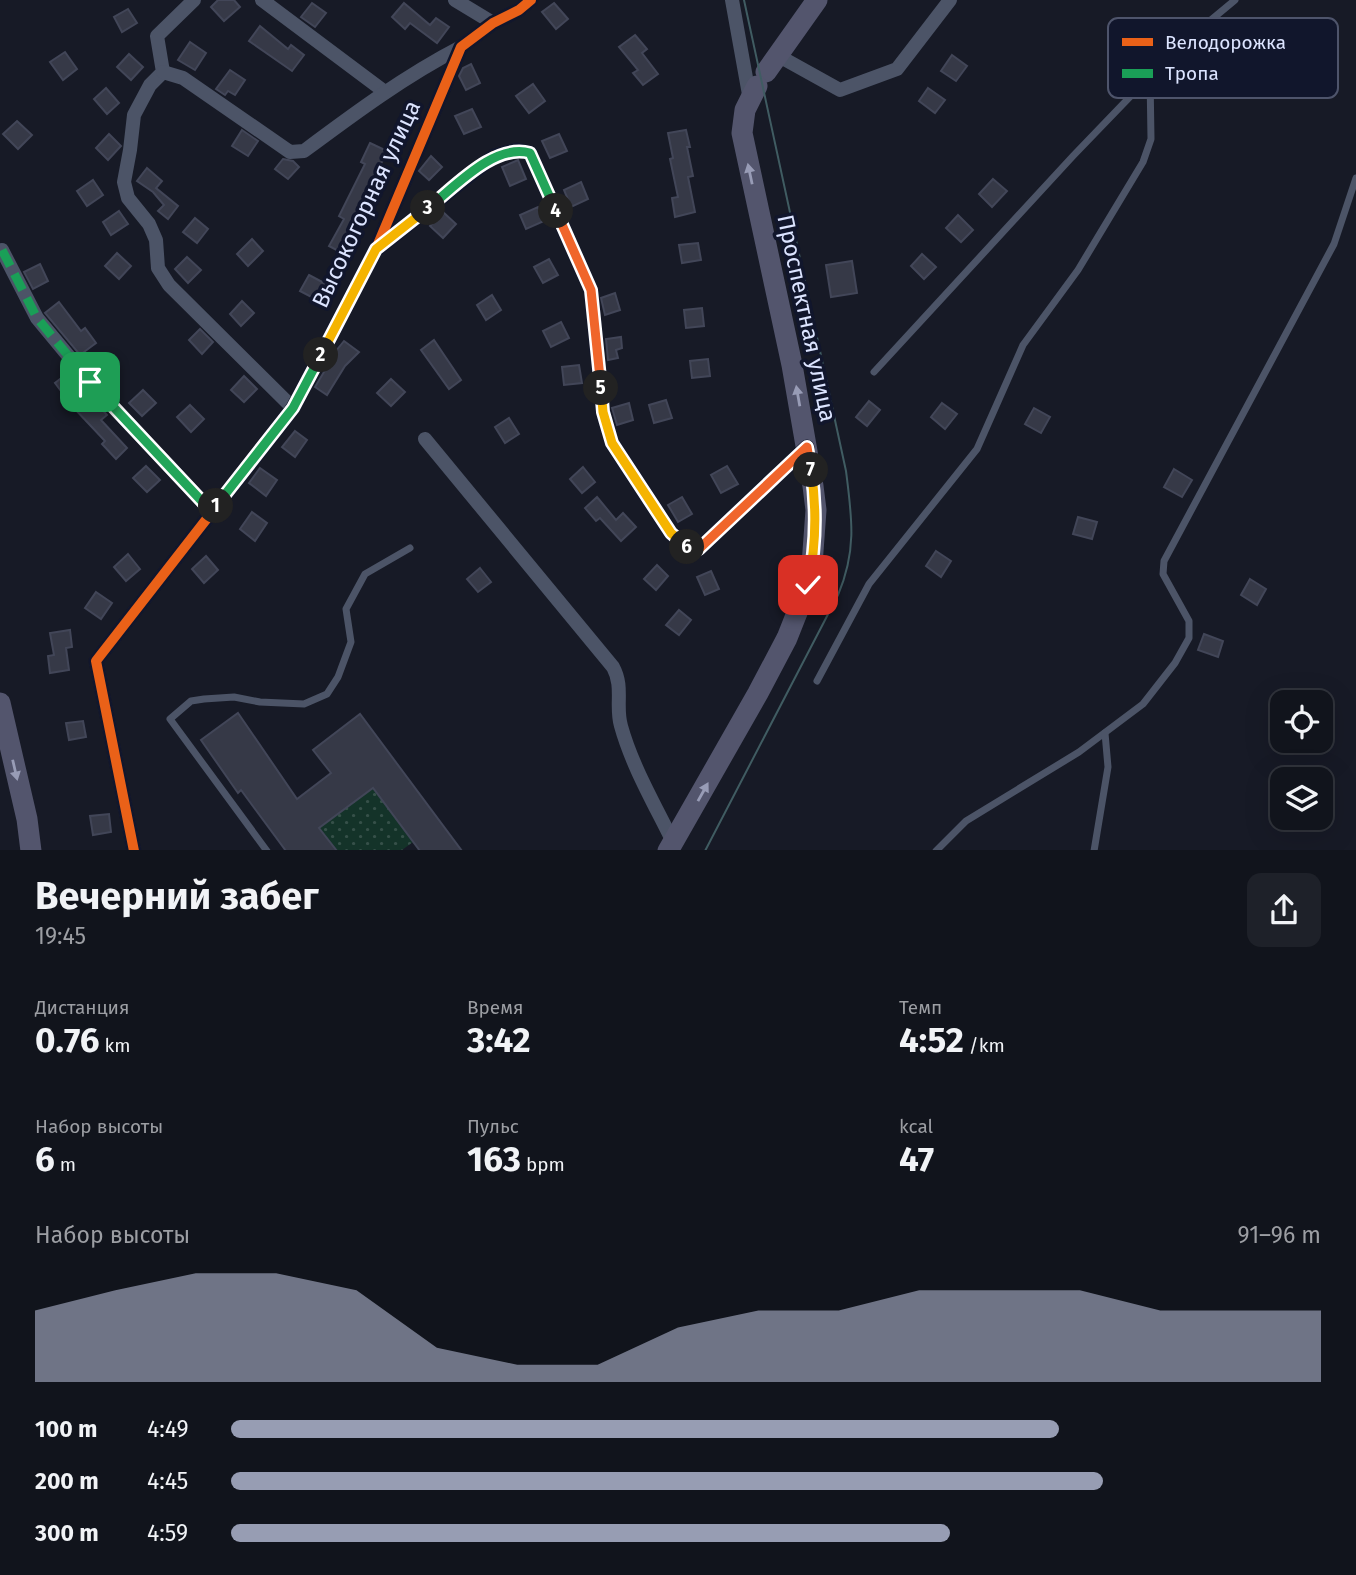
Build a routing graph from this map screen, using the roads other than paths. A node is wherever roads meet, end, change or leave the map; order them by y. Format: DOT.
graph roads {
  1 [pos="194,0"];
  2 [pos="262,0"];
  3 [pos="455,0"];
  4 [pos="531,0"];
  5 [pos="732,0"];
  6 [pos="817,0"];
  7 [pos="950,0"];
  8 [pos="1235,0"];
  9 [pos="1213,18"];
  10 [pos="493,23"];
  11 [pos="461,47"];
  12 [pos="163,72"];
  13 [pos="763,78"];
  14 [pos="385,92"];
  15 [pos="1129,98"];
  16 [pos="1150,98"];
  17 [pos="1356,178"];
  18 [pos="376,249"];
  19 [pos="2,250"];
  20 [pos="874,372"];
  21 [pos="293,408"];
  22 [pos="425,439"];
  23 [pos="807,447"];
  24 [pos="212,512"];
  25 [pos="410,548"];
  26 [pos="817,681"];
  27 [pos="0,703"];
  28 [pos="1105,733"];
  29 [pos="671,846"];
  30 [pos="31,850"];
  31 [pos="134,850"];
  32 [pos="267,850"];
  33 [pos="936,850"];
  34 [pos="1094,850"];
  1 -- 12 [label="street"];
  2 -- 14 [label="street"];
  3 -- 10 [label="street"];
  4 -- 10 [label="street"];
  5 -- 13 [label="street"];
  6 -- 13 [label="main road"];
  7 -- 13 [label="street"];
  8 -- 9 [label="lane"];
  10 -- 11 [label="street"];
  11 -- 14 [label="street"];
  11 -- 18 [label="street, Высокогорная улица"];
  12 -- 14 [label="street"];
  12 -- 21 [label="street"];
  23 -- 13 [label="main road, Проспектная улица, one-way"];
  15 -- 20 [label="lane"];
  16 -- 26 [label="lane"];
  17 -- 28 [label="lane"];
  18 -- 21 [label="street, Высокогорная улица"];
  18 -- 23 [label="street"];
  19 -- 24 [label="street"];
  21 -- 24 [label="street, Высокогорная улица"];
  22 -- 29 [label="street"];
  29 -- 23 [label="main road, Проспектная улица, one-way"];
  24 -- 31 [label="street, Высокогорная улица"];
  25 -- 32 [label="lane"];
  27 -- 30 [label="main road, one-way"];
  28 -- 33 [label="lane"];
  28 -- 34 [label="lane"];
}
